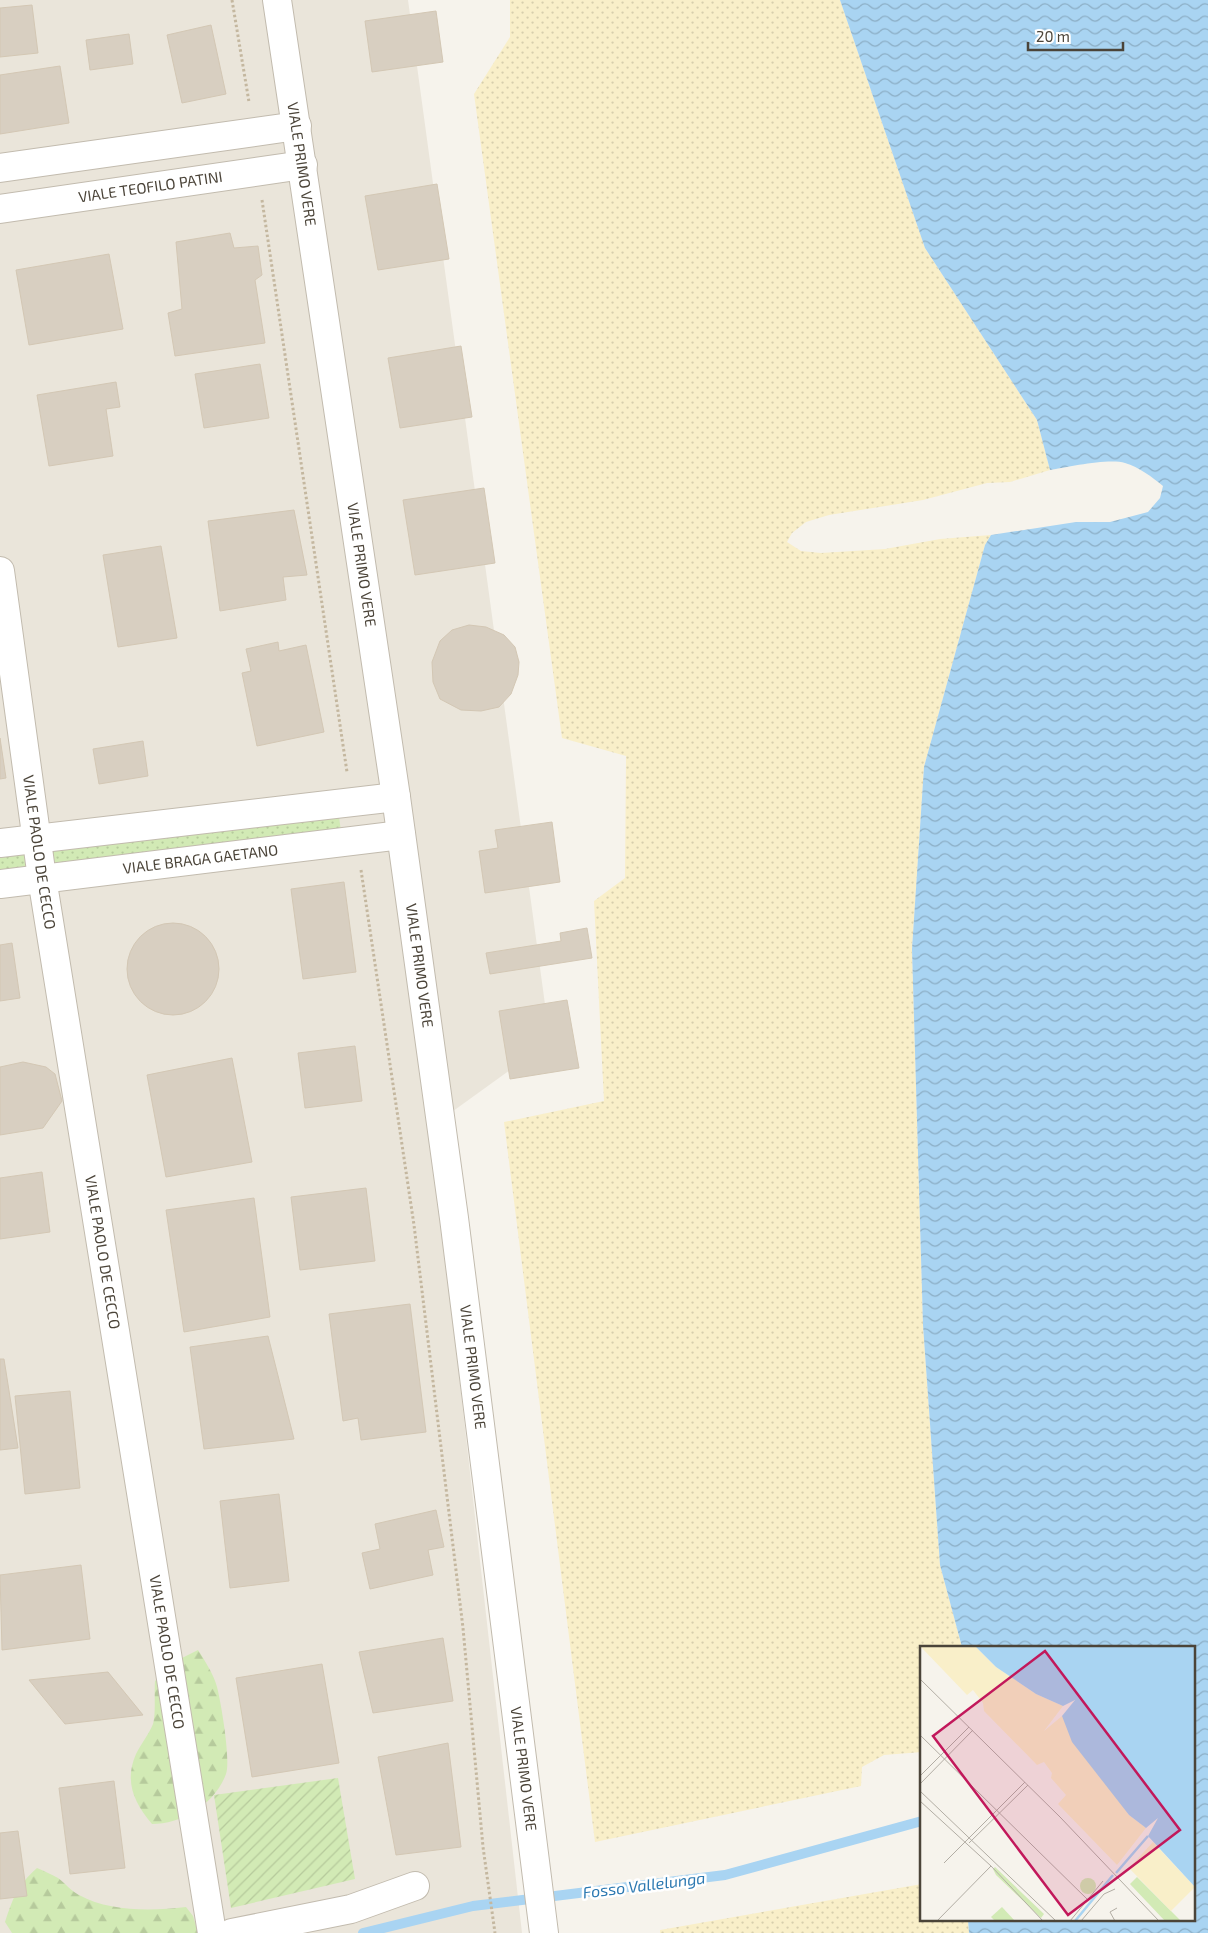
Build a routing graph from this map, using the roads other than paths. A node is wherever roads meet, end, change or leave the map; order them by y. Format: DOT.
graph roads {
  1 [pos="277,0"];
  2 [pos="297,126"];
  3 [pos="303,164"];
  4 [pos="0,168"];
  5 [pos="0,209"];
  6 [pos="0,571"];
  7 [pos="396,797"];
  8 [pos="401,836"];
  9 [pos="36,838"];
  10 [pos="0,843"];
  11 [pos="42,878"];
  12 [pos="0,884"];
  13 [pos="415,1886"];
  14 [pos="212,1933"];
  15 [pos="232,1933"];
  16 [pos="544,1933"];
  1 -- 2 [label="street, VIALE PRIMO VERE"];
  2 -- 3 [label="street, VIALE PRIMO VERE"];
  2 -- 4 [label="street"];
  3 -- 5 [label="street, VIALE TEOFILO PATINI"];
  3 -- 7 [label="street, VIALE PRIMO VERE"];
  6 -- 9 [label="street, VIALE PAOLO DE CECCO"];
  7 -- 8 [label="street, VIALE PRIMO VERE"];
  7 -- 9 [label="street"];
  8 -- 11 [label="street, VIALE BRAGA GAETANO"];
  8 -- 16 [label="street, VIALE PRIMO VERE"];
  9 -- 10 [label="street"];
  9 -- 11 [label="street, VIALE PAOLO DE CECCO"];
  11 -- 12 [label="street, VIALE BRAGA GAETANO"];
  11 -- 14 [label="street, VIALE PAOLO DE CECCO"];
  13 -- 15 [label="street"];
}
